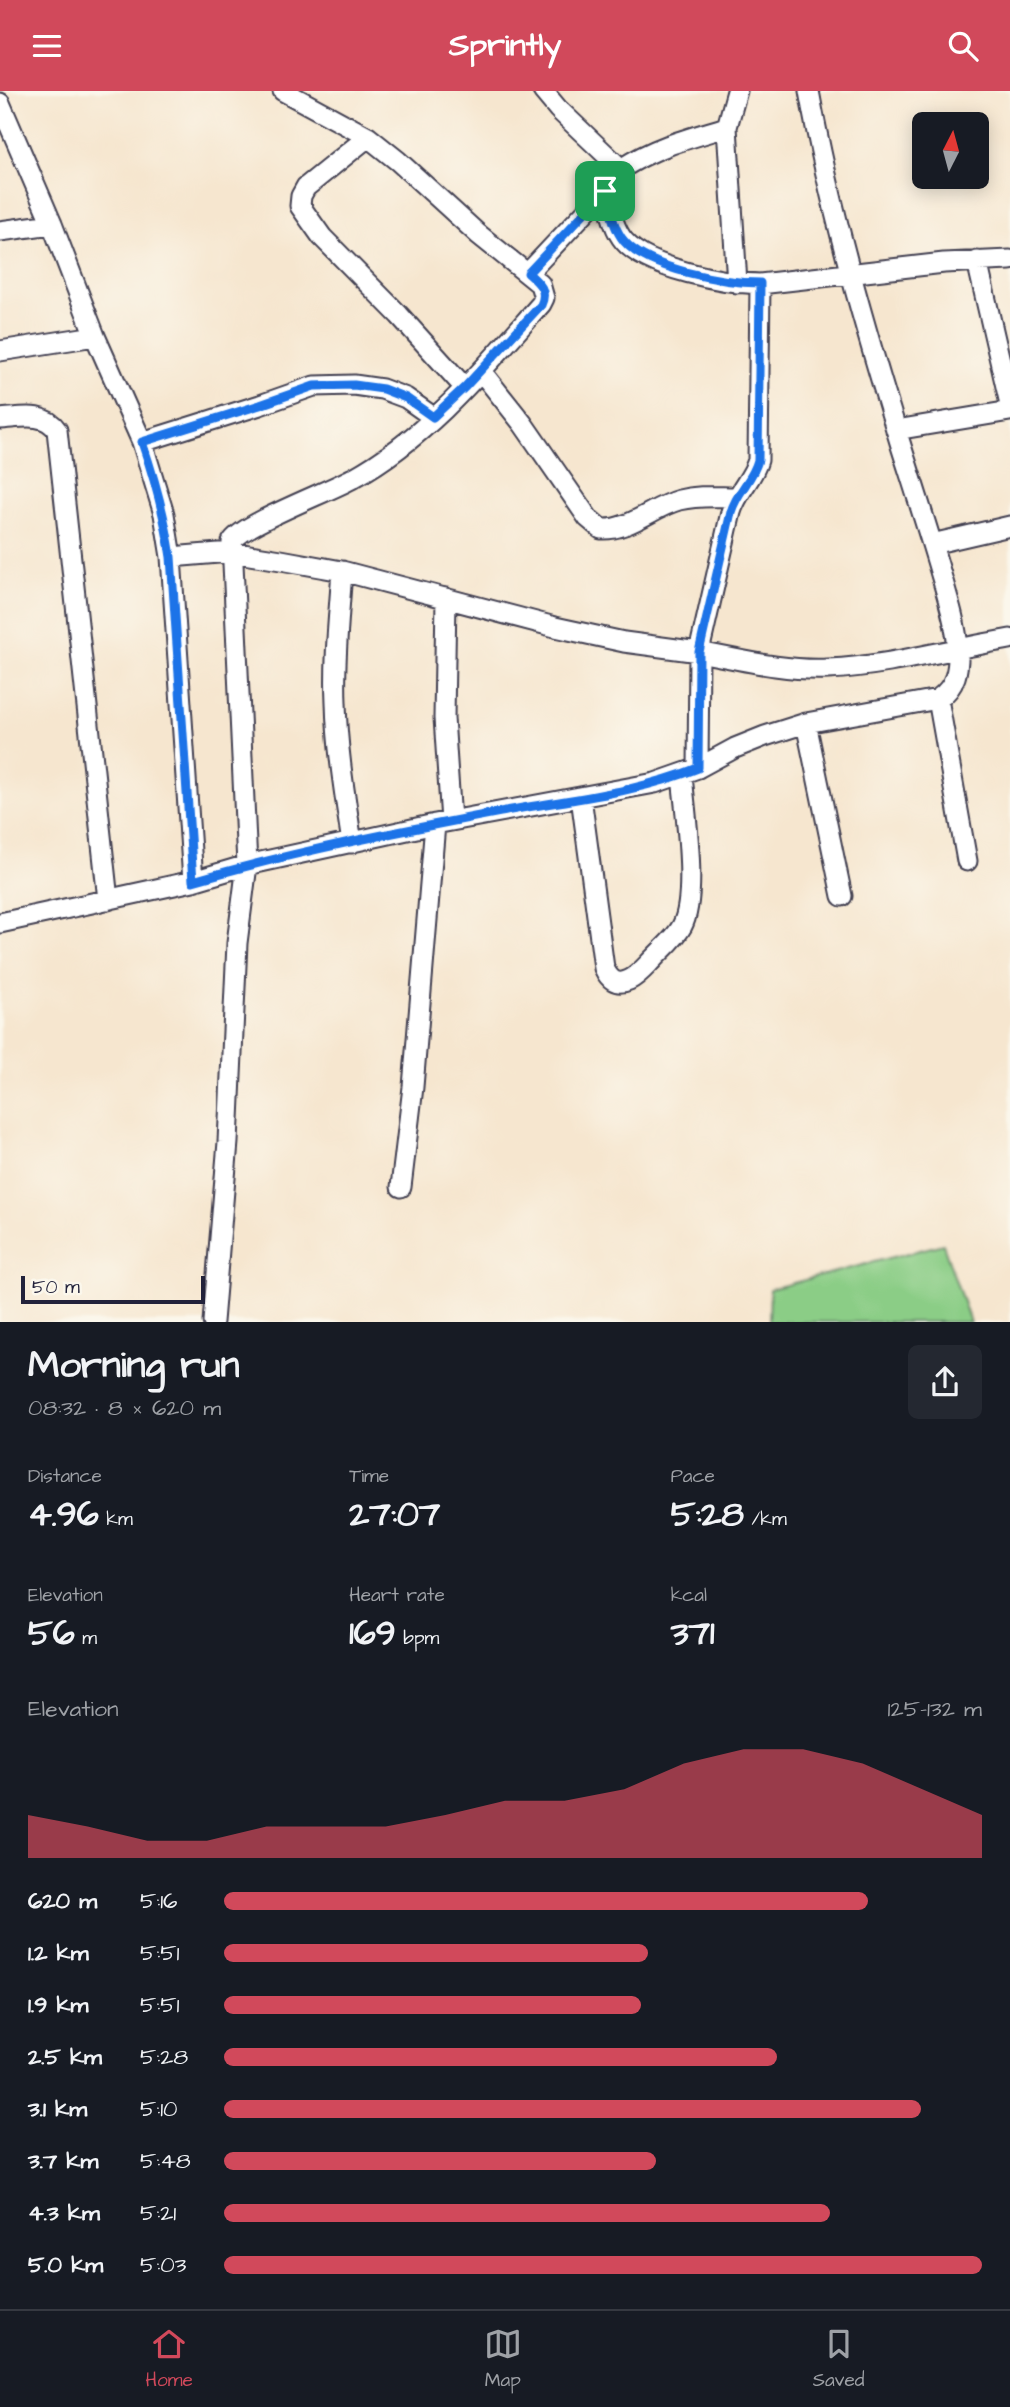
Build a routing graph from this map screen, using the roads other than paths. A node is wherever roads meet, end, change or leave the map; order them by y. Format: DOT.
graph roads {
  1 [pos="283,91"];
  2 [pos="543,91"];
  3 [pos="737,91"];
  4 [pos="809,91"];
  5 [pos="0,103"];
  6 [pos="727,128"];
  7 [pos="6,134"];
  8 [pos="368,137"];
  9 [pos="621,169"];
  10 [pos="605,191"];
  11 [pos="52,224"];
  12 [pos="0,231"];
  13 [pos="1010,260"];
  14 [pos="977,261"];
  15 [pos="850,272"];
  16 [pos="528,273"];
  17 [pos="737,283"];
  18 [pos="760,283"];
  19 [pos="94,336"];
  20 [pos="0,351"];
  21 [pos="481,371"];
  22 [pos="465,387"];
  23 [pos="1010,404"];
  24 [pos="1010,411"];
  25 [pos="433,417"];
  26 [pos="0,419"];
  27 [pos="896,430"];
  28 [pos="142,442"];
  29 [pos="735,497"];
  30 [pos="1010,526"];
  31 [pos="932,544"];
  32 [pos="231,552"];
  33 [pos="171,557"];
  34 [pos="342,572"];
  35 [pos="446,598"];
  36 [pos="1010,639"];
  37 [pos="958,648"];
  38 [pos="699,652"];
  39 [pos="938,699"];
  40 [pos="806,723"];
  41 [pos="690,772"];
  42 [pos="581,797"];
  43 [pos="443,823"];
  44 [pos="352,843"];
  45 [pos="967,861"];
  46 [pos="247,865"];
  47 [pos="193,881"];
  48 [pos="842,896"];
  49 [pos="107,900"];
  50 [pos="0,923"];
  51 [pos="401,1187"];
  52 [pos="213,1322"];
  1 -- 8 [label="street"];
  2 -- 9 [label="street"];
  3 -- 6 [label="street"];
  4 -- 15 [label="street"];
  5 -- 7 [label="street"];
  6 -- 9 [label="street"];
  6 -- 17 [label="street"];
  7 -- 11 [label="street"];
  8 -- 16 [label="street"];
  8 -- 22 [label="street"];
  9 -- 10 [label="street"];
  10 -- 16 [label="street"];
  10 -- 17 [label="street"];
  11 -- 12 [label="street"];
  11 -- 19 [label="street"];
  13 -- 14 [label="street"];
  14 -- 15 [label="street"];
  14 -- 23 [label="street"];
  15 -- 18 [label="street"];
  15 -- 27 [label="street"];
  16 -- 21 [label="street"];
  17 -- 18 [label="street"];
  18 -- 29 [label="street"];
  19 -- 20 [label="street"];
  19 -- 28 [label="street"];
  21 -- 22 [label="street"];
  21 -- 29 [label="street"];
  22 -- 25 [label="street"];
  24 -- 27 [label="street"];
  25 -- 28 [label="street"];
  25 -- 32 [label="street"];
  26 -- 49 [label="street"];
  27 -- 31 [label="street"];
  28 -- 33 [label="street"];
  29 -- 38 [label="street"];
  30 -- 31 [label="street"];
  31 -- 37 [label="street"];
  32 -- 33 [label="street"];
  32 -- 34 [label="street"];
  32 -- 46 [label="street"];
  33 -- 47 [label="street"];
  34 -- 35 [label="street"];
  34 -- 44 [label="street"];
  35 -- 38 [label="street"];
  35 -- 43 [label="street"];
  36 -- 37 [label="street"];
  37 -- 38 [label="street"];
  37 -- 39 [label="street"];
  38 -- 41 [label="street"];
  39 -- 40 [label="street"];
  39 -- 45 [label="street"];
  40 -- 41 [label="street"];
  40 -- 48 [label="street"];
  41 -- 42 [label="street"];
  41 -- 42 [label="street"];
  42 -- 43 [label="street"];
  43 -- 44 [label="street"];
  43 -- 51 [label="street"];
  44 -- 46 [label="street"];
  46 -- 47 [label="street"];
  46 -- 52 [label="street"];
  47 -- 49 [label="street"];
  49 -- 50 [label="street"];
}
